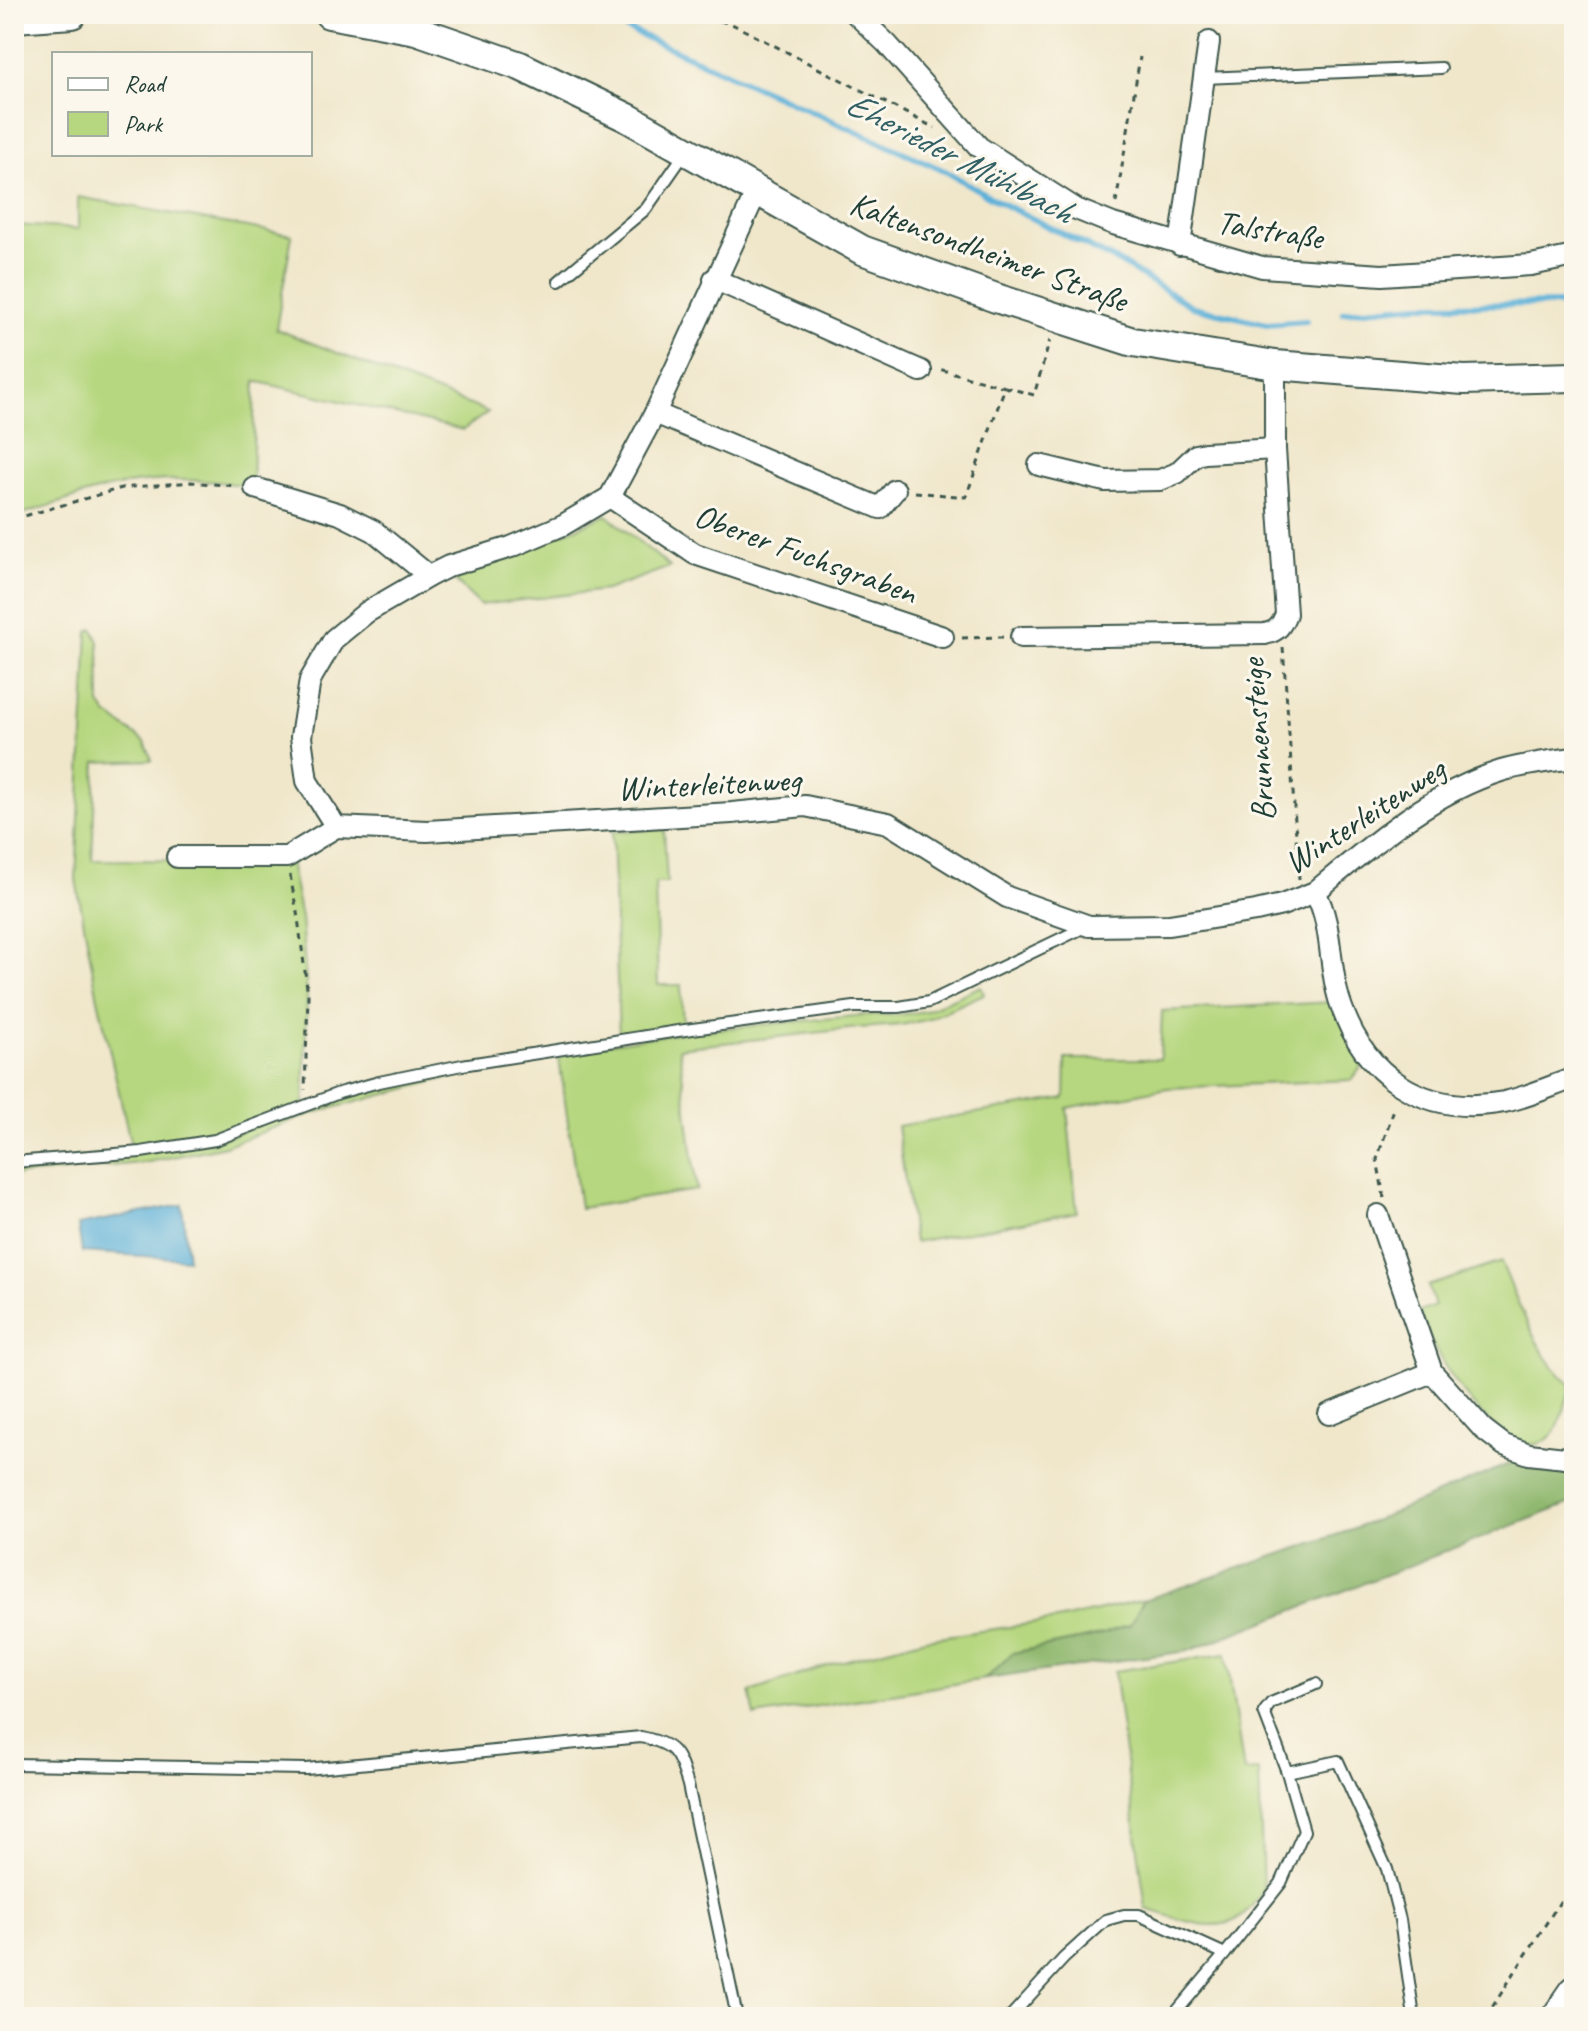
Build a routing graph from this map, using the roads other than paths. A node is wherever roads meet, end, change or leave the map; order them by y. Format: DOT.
graph roads {
  1 [pos="72,14"];
  2 [pos="329,14"];
  3 [pos="856,14"];
  4 [pos="14,18"];
  5 [pos="1209,42"];
  6 [pos="1441,68"];
  7 [pos="1204,78"];
  8 [pos="686,151"];
  9 [pos="757,191"];
  10 [pos="1180,245"];
  11 [pos="1574,256"];
  12 [pos="714,279"];
  13 [pos="559,281"];
  14 [pos="1275,365"];
  15 [pos="921,371"];
  16 [pos="1574,377"];
  17 [pos="655,413"];
  18 [pos="1275,449"];
  19 [pos="1039,465"];
  20 [pos="255,488"];
  21 [pos="895,490"];
  22 [pos="610,497"];
  23 [pos="429,576"];
  24 [pos="943,637"];
  25 [pos="1021,637"];
  26 [pos="1574,758"];
  27 [pos="336,827"];
  28 [pos="177,857"];
  29 [pos="1308,895"];
  30 [pos="1089,926"];
  31 [pos="1574,1078"];
  32 [pos="14,1162"];
  33 [pos="1378,1215"];
  34 [pos="1432,1372"];
  35 [pos="1329,1414"];
  36 [pos="1573,1453"];
  37 [pos="1316,1684"];
  38 [pos="14,1764"];
  39 [pos="1287,1772"];
  40 [pos="1225,1954"];
  41 [pos="1574,1991"];
  42 [pos="737,2017"];
  43 [pos="1010,2017"];
  44 [pos="1172,2017"];
  45 [pos="1414,2017"];
  46 [pos="1556,2017"];
  1 -- 4 [label="main road"];
  2 -- 8 [label="main road, Kaltensondheimer Straße"];
  3 -- 10 [label="street, Talstraße"];
  5 -- 7 [label="street"];
  6 -- 7 [label="lane"];
  7 -- 10 [label="street"];
  8 -- 9 [label="main road, Kaltensondheimer Straße"];
  8 -- 13 [label="lane"];
  9 -- 12 [label="street"];
  9 -- 14 [label="main road, Kaltensondheimer Straße"];
  10 -- 11 [label="street, Talstraße"];
  12 -- 15 [label="street"];
  12 -- 17 [label="street"];
  14 -- 16 [label="main road, Kaltensondheimer Straße"];
  14 -- 18 [label="street, Brunnensteige"];
  17 -- 21 [label="street"];
  17 -- 22 [label="street"];
  18 -- 19 [label="street"];
  18 -- 25 [label="street, Brunnensteige"];
  20 -- 23 [label="street"];
  22 -- 23 [label="street"];
  22 -- 24 [label="street, Oberer Fuchsgraben"];
  23 -- 27 [label="street"];
  26 -- 29 [label="street, Winterleitenweg"];
  27 -- 28 [label="street"];
  27 -- 30 [label="street, Winterleitenweg"];
  29 -- 30 [label="street, Winterleitenweg"];
  29 -- 31 [label="street"];
  30 -- 32 [label="lane"];
  33 -- 34 [label="street"];
  34 -- 35 [label="street"];
  34 -- 36 [label="street"];
  37 -- 39 [label="lane"];
  38 -- 42 [label="lane"];
  39 -- 40 [label="lane"];
  39 -- 45 [label="lane"];
  40 -- 43 [label="lane"];
  40 -- 44 [label="lane"];
  41 -- 46 [label="main road"];
}
